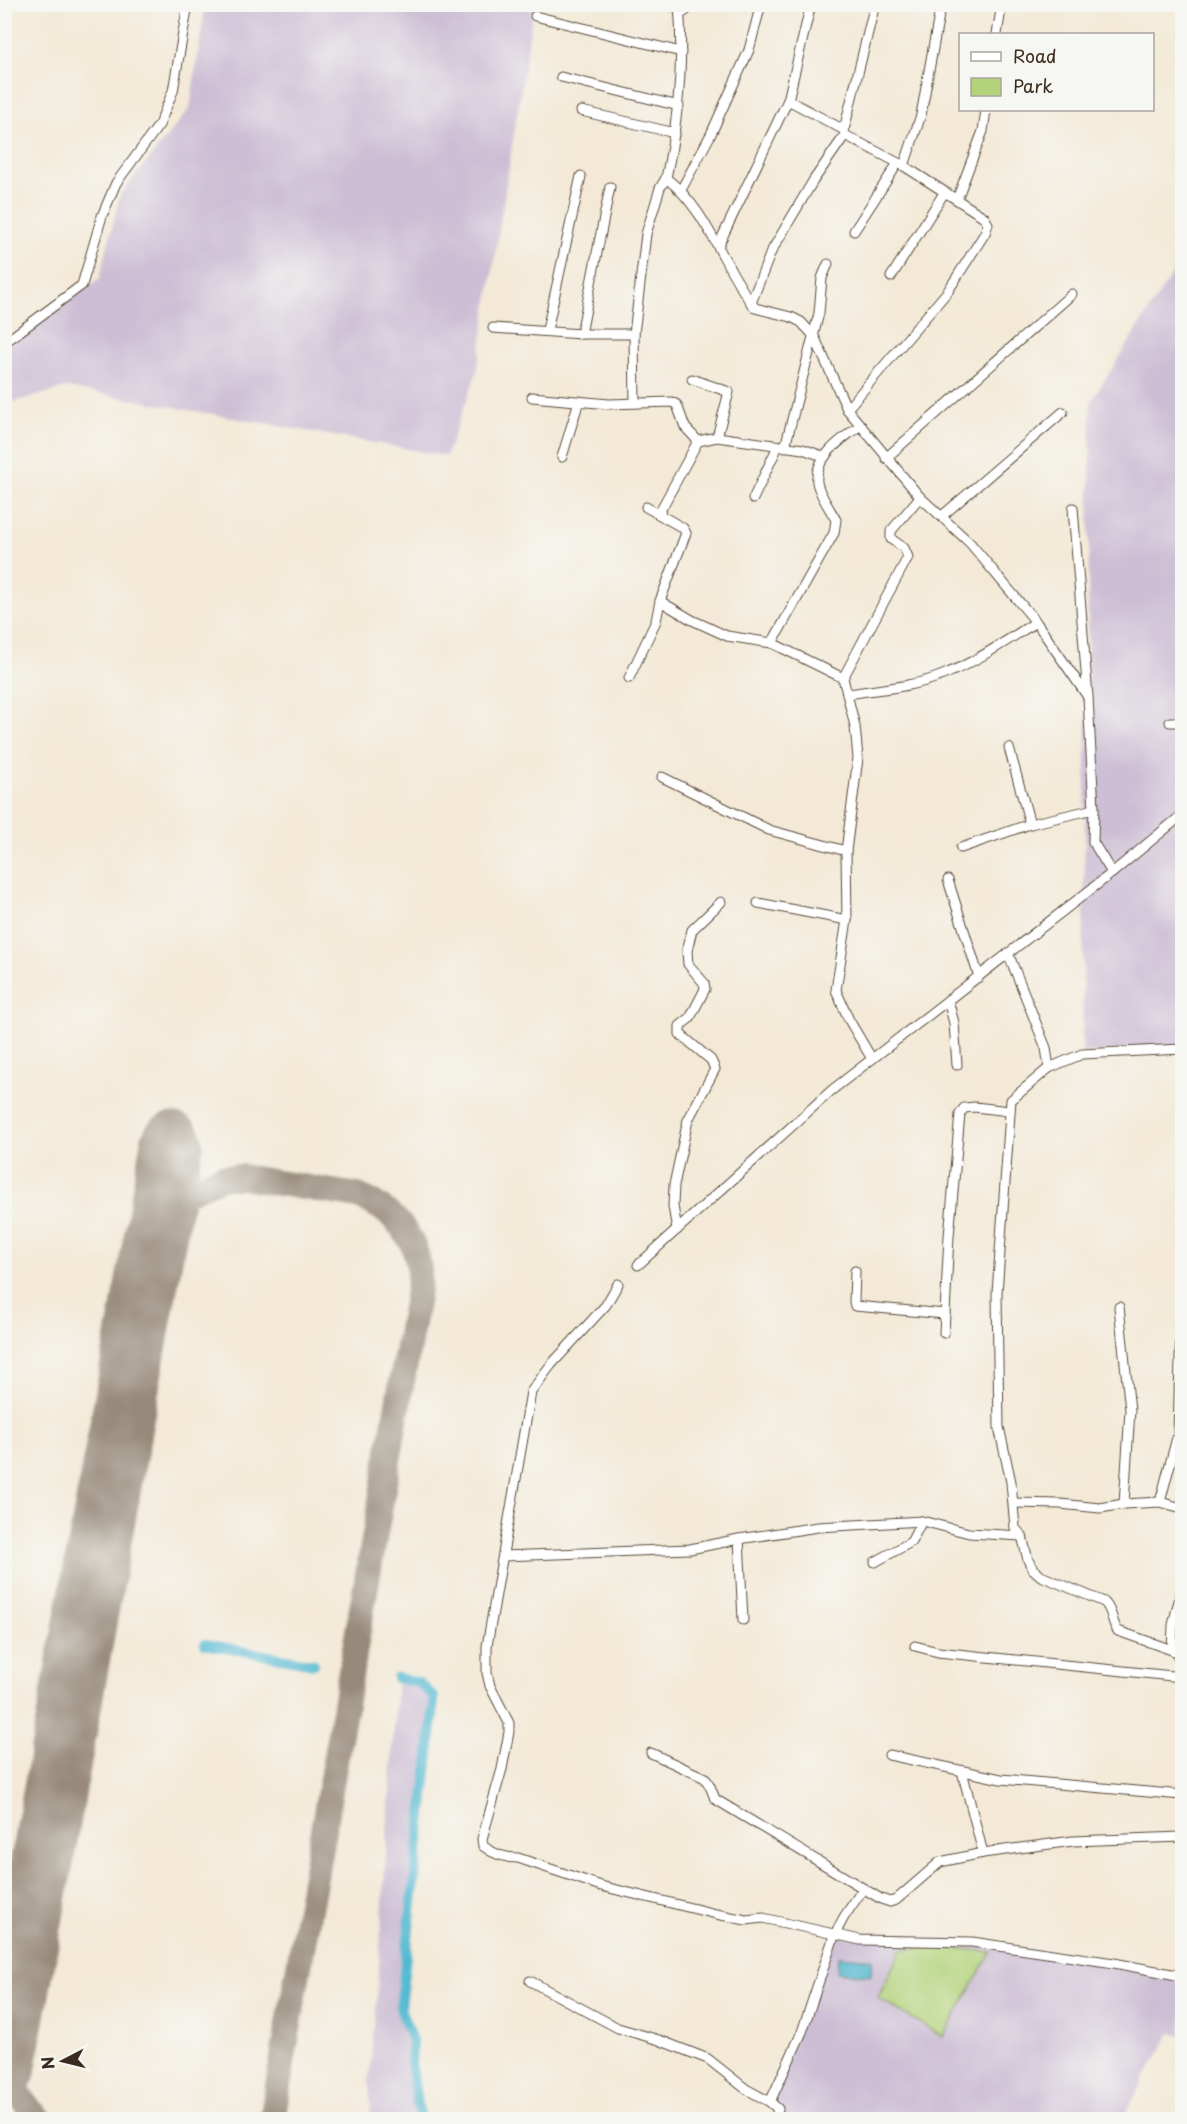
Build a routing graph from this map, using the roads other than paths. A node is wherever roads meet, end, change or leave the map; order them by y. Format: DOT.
graph roads {
  1 [pos="188,4"];
  2 [pos="665,4"];
  3 [pos="694,4"];
  4 [pos="762,4"];
  5 [pos="811,4"];
  6 [pos="874,4"];
  7 [pos="941,4"];
  8 [pos="1002,4"];
  9 [pos="680,6"];
  10 [pos="535,16"];
  11 [pos="997,33"];
  12 [pos="681,52"];
  13 [pos="561,77"];
  14 [pos="788,100"];
  15 [pos="679,106"];
  16 [pos="581,111"];
  17 [pos="986,111"];
  18 [pos="844,133"];
  19 [pos="675,134"];
  20 [pos="901,165"];
  21 [pos="581,176"];
  22 [pos="666,178"];
  23 [pos="610,187"];
  24 [pos="681,190"];
  25 [pos="944,193"];
  26 [pos="957,199"];
  27 [pos="855,231"];
  28 [pos="718,246"];
  29 [pos="828,264"];
  30 [pos="891,277"];
  31 [pos="1072,294"];
  32 [pos="751,303"];
  33 [pos="493,328"];
  34 [pos="547,330"];
  35 [pos="581,334"];
  36 [pos="634,334"];
  37 [pos="814,336"];
  38 [pos="4,343"];
  39 [pos="692,378"];
  40 [pos="532,397"];
  41 [pos="579,401"];
  42 [pos="635,403"];
  43 [pos="848,409"];
  44 [pos="1063,412"];
  45 [pos="861,425"];
  46 [pos="717,437"];
  47 [pos="698,441"];
  48 [pos="781,447"];
  49 [pos="825,457"];
  50 [pos="562,458"];
  51 [pos="886,458"];
  52 [pos="920,497"];
  53 [pos="753,499"];
  54 [pos="646,507"];
  55 [pos="1073,508"];
  56 [pos="659,513"];
  57 [pos="942,516"];
  58 [pos="660,601"];
  59 [pos="1036,622"];
  60 [pos="772,643"];
  61 [pos="629,678"];
  62 [pos="843,678"];
  63 [pos="848,694"];
  64 [pos="1088,697"];
  65 [pos="1170,722"];
  66 [pos="1182,722"];
  67 [pos="1009,748"];
  68 [pos="662,777"];
  69 [pos="1094,809"];
  70 [pos="1182,815"];
  71 [pos="1030,824"];
  72 [pos="961,848"];
  73 [pos="846,851"];
  74 [pos="1112,873"];
  75 [pos="948,880"];
  76 [pos="721,902"];
  77 [pos="758,903"];
  78 [pos="847,920"];
  79 [pos="1008,953"];
  80 [pos="979,977"];
  81 [pos="948,1000"];
  82 [pos="1182,1049"];
  83 [pos="872,1059"];
  84 [pos="957,1065"];
  85 [pos="1049,1068"];
  86 [pos="1009,1111"];
  87 [pos="677,1230"];
  88 [pos="638,1265"];
  89 [pos="855,1271"];
  90 [pos="618,1284"];
  91 [pos="1182,1289"];
  92 [pos="1119,1307"];
  93 [pos="945,1314"];
  94 [pos="944,1334"];
  95 [pos="1160,1502"];
  96 [pos="1014,1503"];
  97 [pos="1124,1504"];
  98 [pos="1182,1508"];
  99 [pos="922,1521"];
  100 [pos="1022,1536"];
  101 [pos="740,1539"];
  102 [pos="503,1556"];
  103 [pos="875,1562"];
  104 [pos="1182,1588"];
  105 [pos="743,1620"];
  106 [pos="915,1646"];
  107 [pos="1172,1650"];
  108 [pos="1182,1669"];
  109 [pos="1182,1677"];
  110 [pos="651,1753"];
  111 [pos="889,1755"];
  112 [pos="962,1771"];
  113 [pos="1182,1795"];
  114 [pos="1182,1837"];
  115 [pos="983,1853"];
  116 [pos="863,1888"];
  117 [pos="834,1936"];
  118 [pos="1182,1976"];
  119 [pos="530,1981"];
  120 [pos="771,2102"];
  121 [pos="775,2120"];
  1 -- 38 [label="street"];
  2 -- 9 [label="street"];
  3 -- 9 [label="street"];
  4 -- 24 [label="street"];
  5 -- 14 [label="street"];
  6 -- 18 [label="street"];
  7 -- 20 [label="street"];
  8 -- 11 [label="street"];
  9 -- 12 [label="street"];
  10 -- 12 [label="street"];
  12 -- 15 [label="street"];
  13 -- 15 [label="street"];
  14 -- 18 [label="street"];
  14 -- 28 [label="street"];
  15 -- 19 [label="street"];
  16 -- 19 [label="street"];
  17 -- 26 [label="street"];
  18 -- 20 [label="street"];
  18 -- 32 [label="street"];
  19 -- 22 [label="street"];
  20 -- 25 [label="street"];
  20 -- 27 [label="street"];
  21 -- 34 [label="street"];
  22 -- 24 [label="street"];
  22 -- 36 [label="street"];
  23 -- 35 [label="street"];
  24 -- 28 [label="street"];
  25 -- 26 [label="street"];
  25 -- 30 [label="street"];
  26 -- 43 [label="street"];
  28 -- 32 [label="street"];
  29 -- 37 [label="street"];
  31 -- 51 [label="street"];
  32 -- 37 [label="street"];
  33 -- 34 [label="street"];
  34 -- 35 [label="street"];
  35 -- 36 [label="street"];
  36 -- 42 [label="street"];
  37 -- 43 [label="street"];
  37 -- 48 [label="street"];
  39 -- 46 [label="street"];
  40 -- 41 [label="street"];
  41 -- 42 [label="street"];
  41 -- 50 [label="street"];
  42 -- 47 [label="street"];
  43 -- 45 [label="street"];
  44 -- 57 [label="street"];
  45 -- 49 [label="street"];
  45 -- 51 [label="street"];
  46 -- 47 [label="street"];
  46 -- 48 [label="street"];
  47 -- 56 [label="street"];
  48 -- 49 [label="street"];
  48 -- 53 [label="street"];
  49 -- 60 [label="street"];
  51 -- 52 [label="street"];
  52 -- 57 [label="street"];
  52 -- 62 [label="street"];
  54 -- 56 [label="street"];
  55 -- 64 [label="street"];
  56 -- 58 [label="street"];
  57 -- 59 [label="street"];
  58 -- 60 [label="street"];
  58 -- 61 [label="street"];
  59 -- 63 [label="street"];
  59 -- 64 [label="street"];
  60 -- 62 [label="street"];
  62 -- 63 [label="street"];
  63 -- 73 [label="street"];
  64 -- 69 [label="street"];
  65 -- 66 [label="street"];
  67 -- 71 [label="street"];
  68 -- 73 [label="street"];
  69 -- 71 [label="street"];
  69 -- 74 [label="street"];
  70 -- 74 [label="street"];
  71 -- 72 [label="street"];
  73 -- 78 [label="street"];
  74 -- 79 [label="street"];
  75 -- 80 [label="street"];
  76 -- 87 [label="street"];
  77 -- 78 [label="street"];
  78 -- 83 [label="street"];
  79 -- 80 [label="street"];
  79 -- 85 [label="street"];
  80 -- 81 [label="street"];
  81 -- 83 [label="street"];
  81 -- 84 [label="street"];
  82 -- 85 [label="street"];
  83 -- 87 [label="street"];
  85 -- 86 [label="street"];
  86 -- 93 [label="street"];
  86 -- 96 [label="street"];
  87 -- 88 [label="street"];
  89 -- 93 [label="street"];
  90 -- 102 [label="street"];
  91 -- 95 [label="street"];
  92 -- 97 [label="street"];
  93 -- 94 [label="street"];
  95 -- 97 [label="street"];
  95 -- 98 [label="street"];
  96 -- 97 [label="street"];
  96 -- 100 [label="street"];
  99 -- 100 [label="street"];
  99 -- 101 [label="street"];
  99 -- 103 [label="street"];
  100 -- 107 [label="street"];
  101 -- 102 [label="street"];
  101 -- 105 [label="street"];
  102 -- 117 [label="street"];
  104 -- 107 [label="street"];
  106 -- 109 [label="street"];
  107 -- 108 [label="street"];
  110 -- 116 [label="street"];
  111 -- 112 [label="street"];
  112 -- 113 [label="street"];
  112 -- 115 [label="street"];
  114 -- 115 [label="street"];
  115 -- 116 [label="street"];
  116 -- 117 [label="street"];
  117 -- 118 [label="street"];
  117 -- 120 [label="street"];
  119 -- 120 [label="street"];
  120 -- 121 [label="street"];
}
